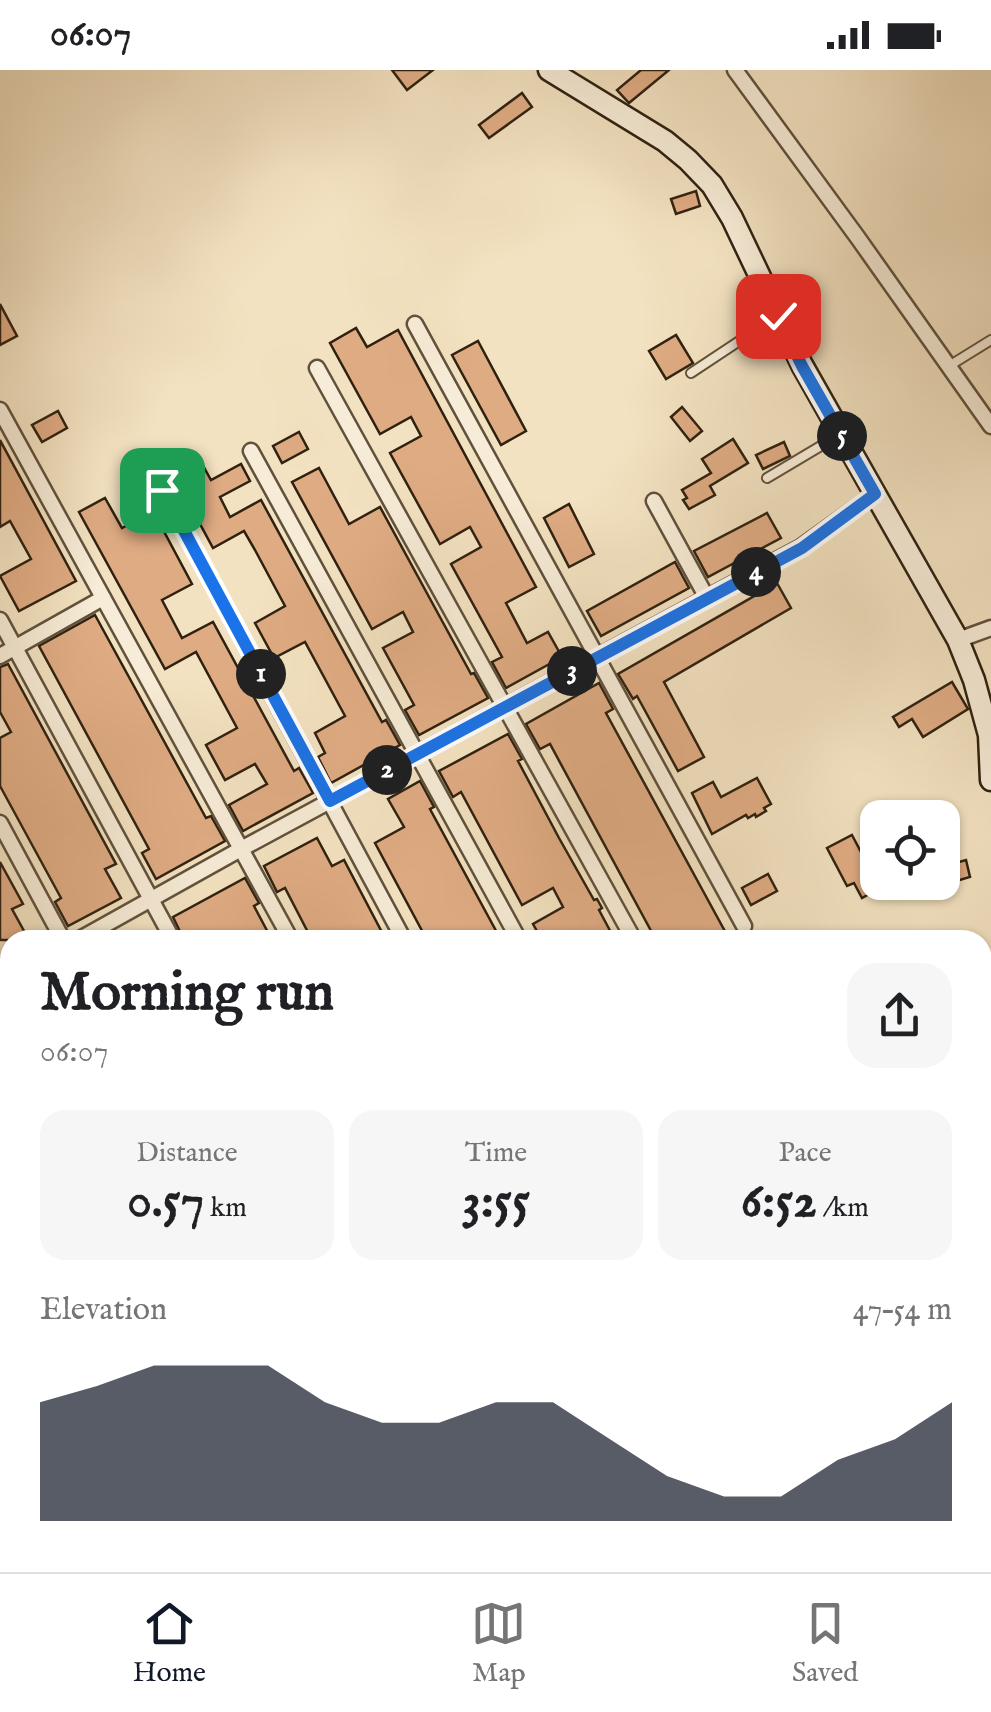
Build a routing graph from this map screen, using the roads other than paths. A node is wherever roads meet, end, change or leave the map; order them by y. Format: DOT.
graph roads {
  1 [pos="549,70"];
  2 [pos="735,70"];
  3 [pos="575,76"];
  4 [pos="778,316"];
  5 [pos="415,324"];
  6 [pos="991,340"];
  7 [pos="949,366"];
  8 [pos="317,368"];
  9 [pos="691,373"];
  10 [pos="0,410"];
  11 [pos="991,426"];
  12 [pos="841,434"];
  13 [pos="251,450"];
  14 [pos="767,478"];
  15 [pos="162,490"];
  16 [pos="875,494"];
  17 [pos="654,501"];
  18 [pos="103,598"];
  19 [pos="707,598"];
  20 [pos="0,620"];
  21 [pos="991,628"];
  22 [pos="958,640"];
  23 [pos="15,648"];
  24 [pos="0,656"];
  25 [pos="597,657"];
  26 [pos="505,707"];
  27 [pos="417,754"];
  28 [pos="991,780"];
  29 [pos="330,801"];
  30 [pos="0,823"];
  31 [pos="241,849"];
  32 [pos="151,899"];
  33 [pos="744,926"];
  34 [pos="58,930"];
  35 [pos="96,930"];
  36 [pos="168,930"];
  37 [pos="286,930"];
  38 [pos="399,930"];
  39 [pos="514,930"];
  40 [pos="628,930"];
  1 -- 3 [label="main road"];
  2 -- 7 [label="street"];
  3 -- 4 [label="main road"];
  4 -- 9 [label="lane"];
  4 -- 12 [label="main road"];
  5 -- 25 [label="street"];
  6 -- 7 [label="lane"];
  7 -- 11 [label="street"];
  8 -- 26 [label="street"];
  10 -- 18 [label="street"];
  12 -- 14 [label="lane"];
  12 -- 16 [label="main road"];
  13 -- 27 [label="street"];
  15 -- 29 [label="street"];
  16 -- 19 [label="street"];
  16 -- 22 [label="main road"];
  17 -- 19 [label="street"];
  18 -- 23 [label="street"];
  18 -- 31 [label="street"];
  19 -- 25 [label="street"];
  20 -- 23 [label="street"];
  21 -- 22 [label="street"];
  22 -- 28 [label="main road"];
  23 -- 24 [label="street"];
  23 -- 32 [label="street"];
  25 -- 26 [label="street"];
  25 -- 33 [label="street"];
  26 -- 27 [label="street"];
  26 -- 40 [label="street"];
  27 -- 29 [label="street"];
  27 -- 39 [label="street"];
  29 -- 31 [label="street"];
  29 -- 38 [label="street"];
  30 -- 34 [label="street"];
  31 -- 32 [label="street"];
  31 -- 37 [label="street"];
  32 -- 35 [label="street"];
  32 -- 36 [label="street"];
}
